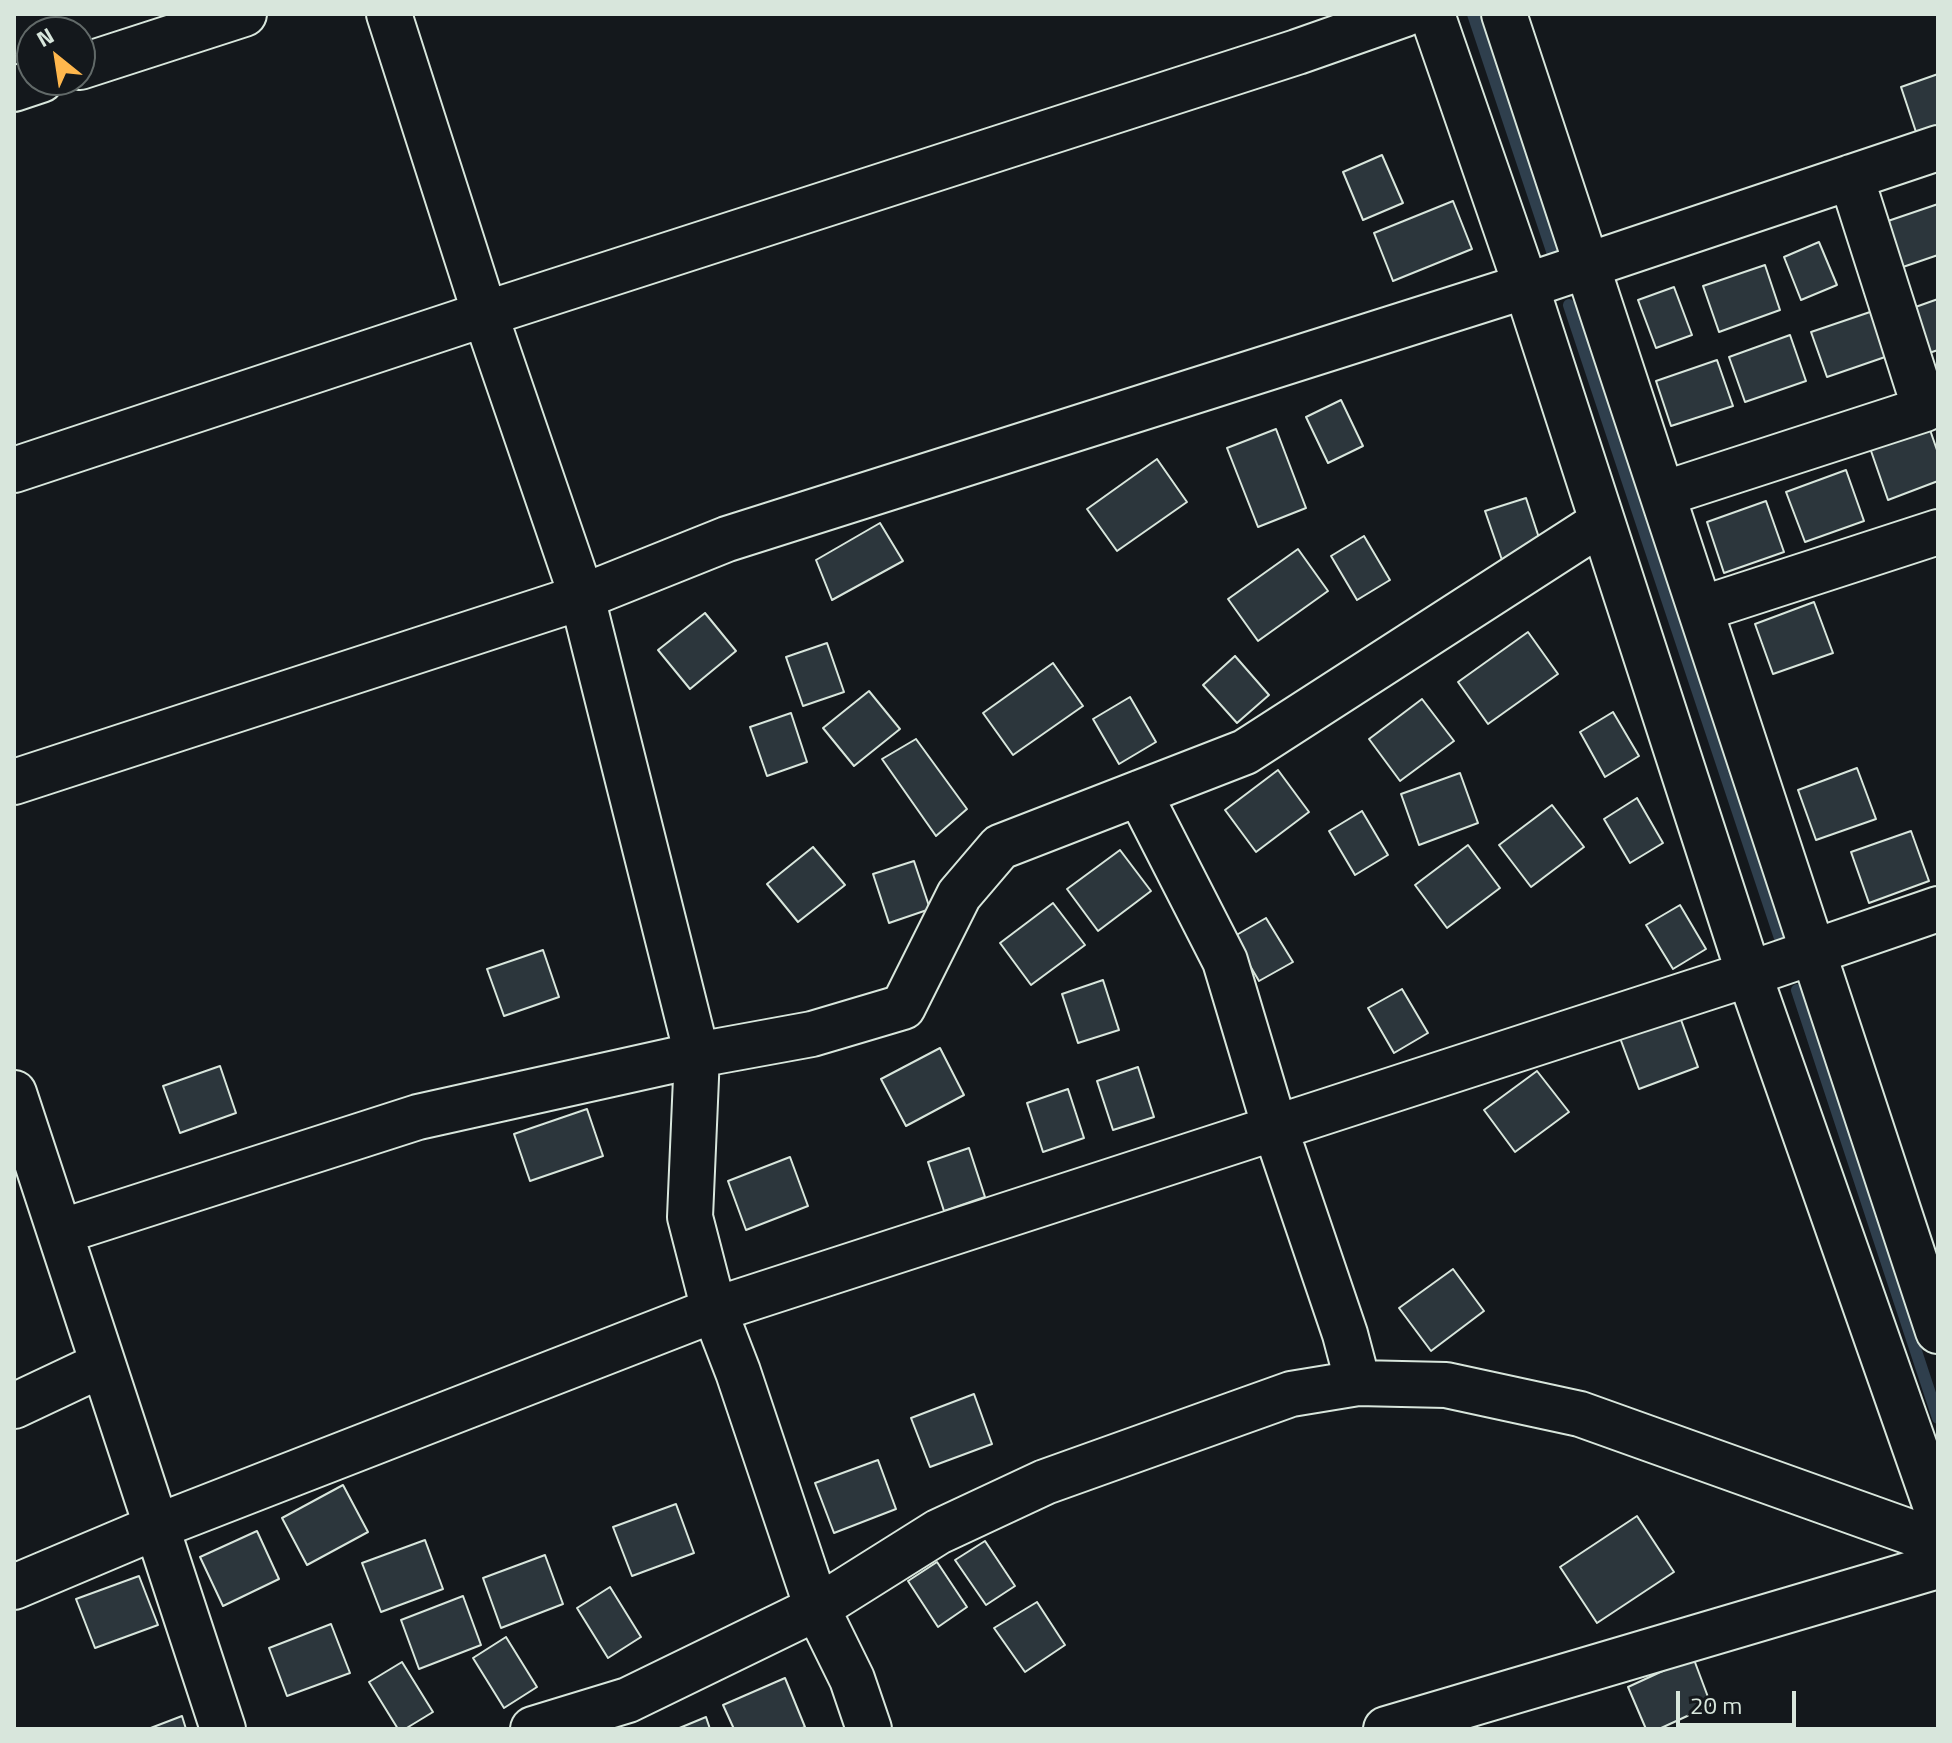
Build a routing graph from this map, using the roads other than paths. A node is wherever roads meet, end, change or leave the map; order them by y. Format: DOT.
graph roads {
  1 [pos="244,14"];
  2 [pos="389,14"];
  3 [pos="1405,14"];
  4 [pos="1432,14"];
  5 [pos="1504,14"];
  6 [pos="96,62"];
  7 [pos="1938,148"];
  8 [pos="1851,177"];
  9 [pos="1587,265"];
  10 [pos="1526,286"];
  11 [pos="485,314"];
  12 [pos="14,470"];
  13 [pos="1663,494"];
  14 [pos="1602,522"];
  15 [pos="1938,532"];
  16 [pos="582,597"];
  17 [pos="1701,609"];
  18 [pos="14,782"];
  19 [pos="1139,793"];
  20 [pos="1938,909"];
  21 [pos="1815,952"];
  22 [pos="1749,974"];
  23 [pos="697,1055"];
  24 [pos="14,1093"];
  25 [pos="1275,1128"];
  26 [pos="60,1232"];
  27 [pos="714,1310"];
  28 [pos="1938,1331"];
  29 [pos="103,1364"];
  30 [pos="1358,1383"];
  31 [pos="14,1406"];
  32 [pos="1938,1513"];
  33 [pos="156,1527"];
  34 [pos="1938,1542"];
  35 [pos="1938,1566"];
  36 [pos="14,1587"];
  37 [pos="817,1608"];
  38 [pos="223,1729"];
  39 [pos="533,1729"];
  40 [pos="869,1729"];
  41 [pos="1386,1729"];
  1 -- 6 [label="street"];
  2 -- 11 [label="street"];
  3 -- 11 [label="street"];
  4 -- 10 [label="street"];
  5 -- 9 [label="street"];
  7 -- 8 [label="street"];
  8 -- 9 [label="street"];
  8 -- 13 [label="street"];
  9 -- 10 [label="street"];
  9 -- 13 [label="street"];
  10 -- 14 [label="street"];
  10 -- 16 [label="street"];
  11 -- 12 [label="street"];
  11 -- 16 [label="street"];
  13 -- 17 [label="street"];
  14 -- 19 [label="street"];
  14 -- 22 [label="street"];
  15 -- 17 [label="street"];
  16 -- 18 [label="street"];
  16 -- 23 [label="street"];
  17 -- 21 [label="street"];
  19 -- 23 [label="street"];
  19 -- 25 [label="street"];
  20 -- 21 [label="street"];
  21 -- 22 [label="street"];
  21 -- 28 [label="street"];
  22 -- 25 [label="street"];
  22 -- 32 [label="street"];
  23 -- 26 [label="street"];
  23 -- 27 [label="street"];
  24 -- 26 [label="street"];
  25 -- 27 [label="street"];
  25 -- 30 [label="street"];
  26 -- 29 [label="street"];
  27 -- 33 [label="street"];
  27 -- 37 [label="street"];
  29 -- 31 [label="street"];
  29 -- 33 [label="street"];
  30 -- 34 [label="street"];
  30 -- 37 [label="street"];
  33 -- 36 [label="street"];
  33 -- 38 [label="street"];
  35 -- 41 [label="street"];
  37 -- 39 [label="street"];
  37 -- 40 [label="street"];
}
